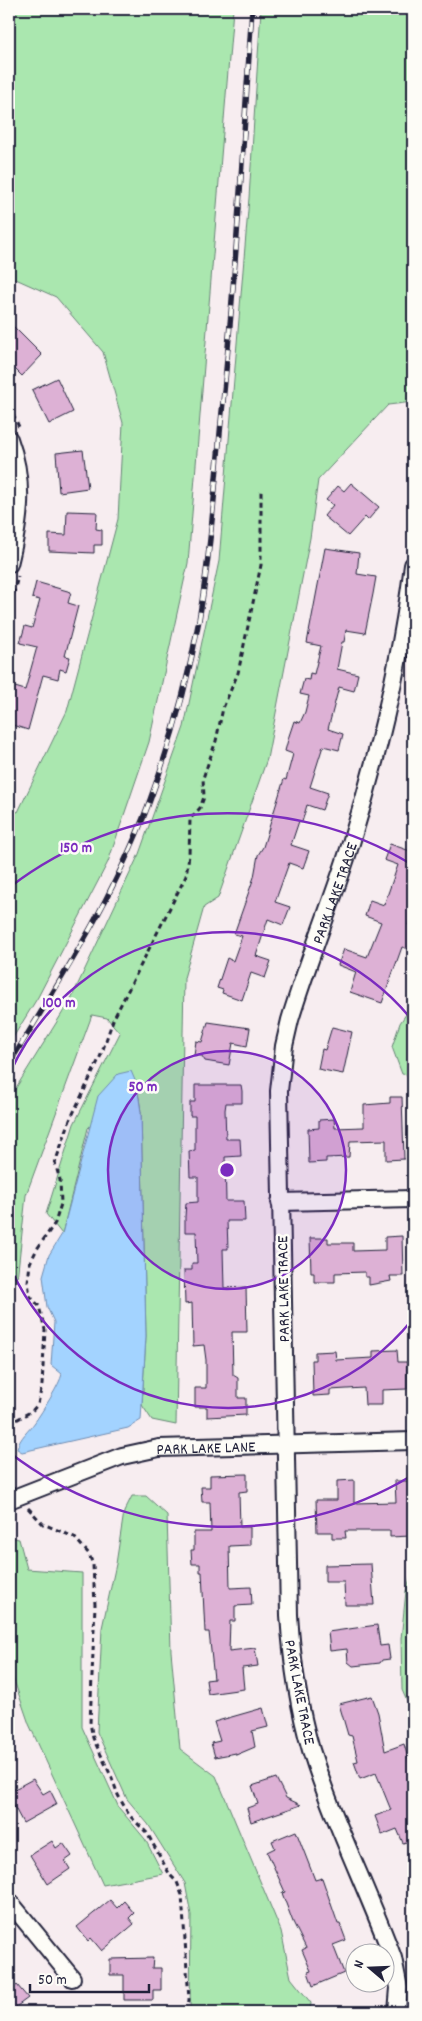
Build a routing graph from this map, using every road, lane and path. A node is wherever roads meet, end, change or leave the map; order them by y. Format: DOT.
graph roads {
  1 [pos="9,439"];
  2 [pos="261,488"];
  3 [pos="9,564"];
  4 [pos="413,566"];
  5 [pos="413,1199"];
  6 [pos="280,1202"];
  7 [pos="9,1424"];
  8 [pos="413,1441"];
  9 [pos="285,1444"];
  10 [pos="14,1498"];
  11 [pos="9,1901"];
  12 [pos="72,1978"];
  13 [pos="188,2012"];
  14 [pos="397,2012"];
  1 -- 3 [label="street"];
  2 -- 7 [label="path"];
  4 -- 6 [label="street, PARK LAKE TRACE"];
  5 -- 6 [label="street"];
  6 -- 9 [label="street, PARK LAKE TRACE"];
  8 -- 9 [label="street, PARK LAKE LANE"];
  9 -- 10 [label="street, PARK LAKE LANE"];
  9 -- 14 [label="street, PARK LAKE TRACE"];
  10 -- 13 [label="path"];
  11 -- 12 [label="street"];
}
